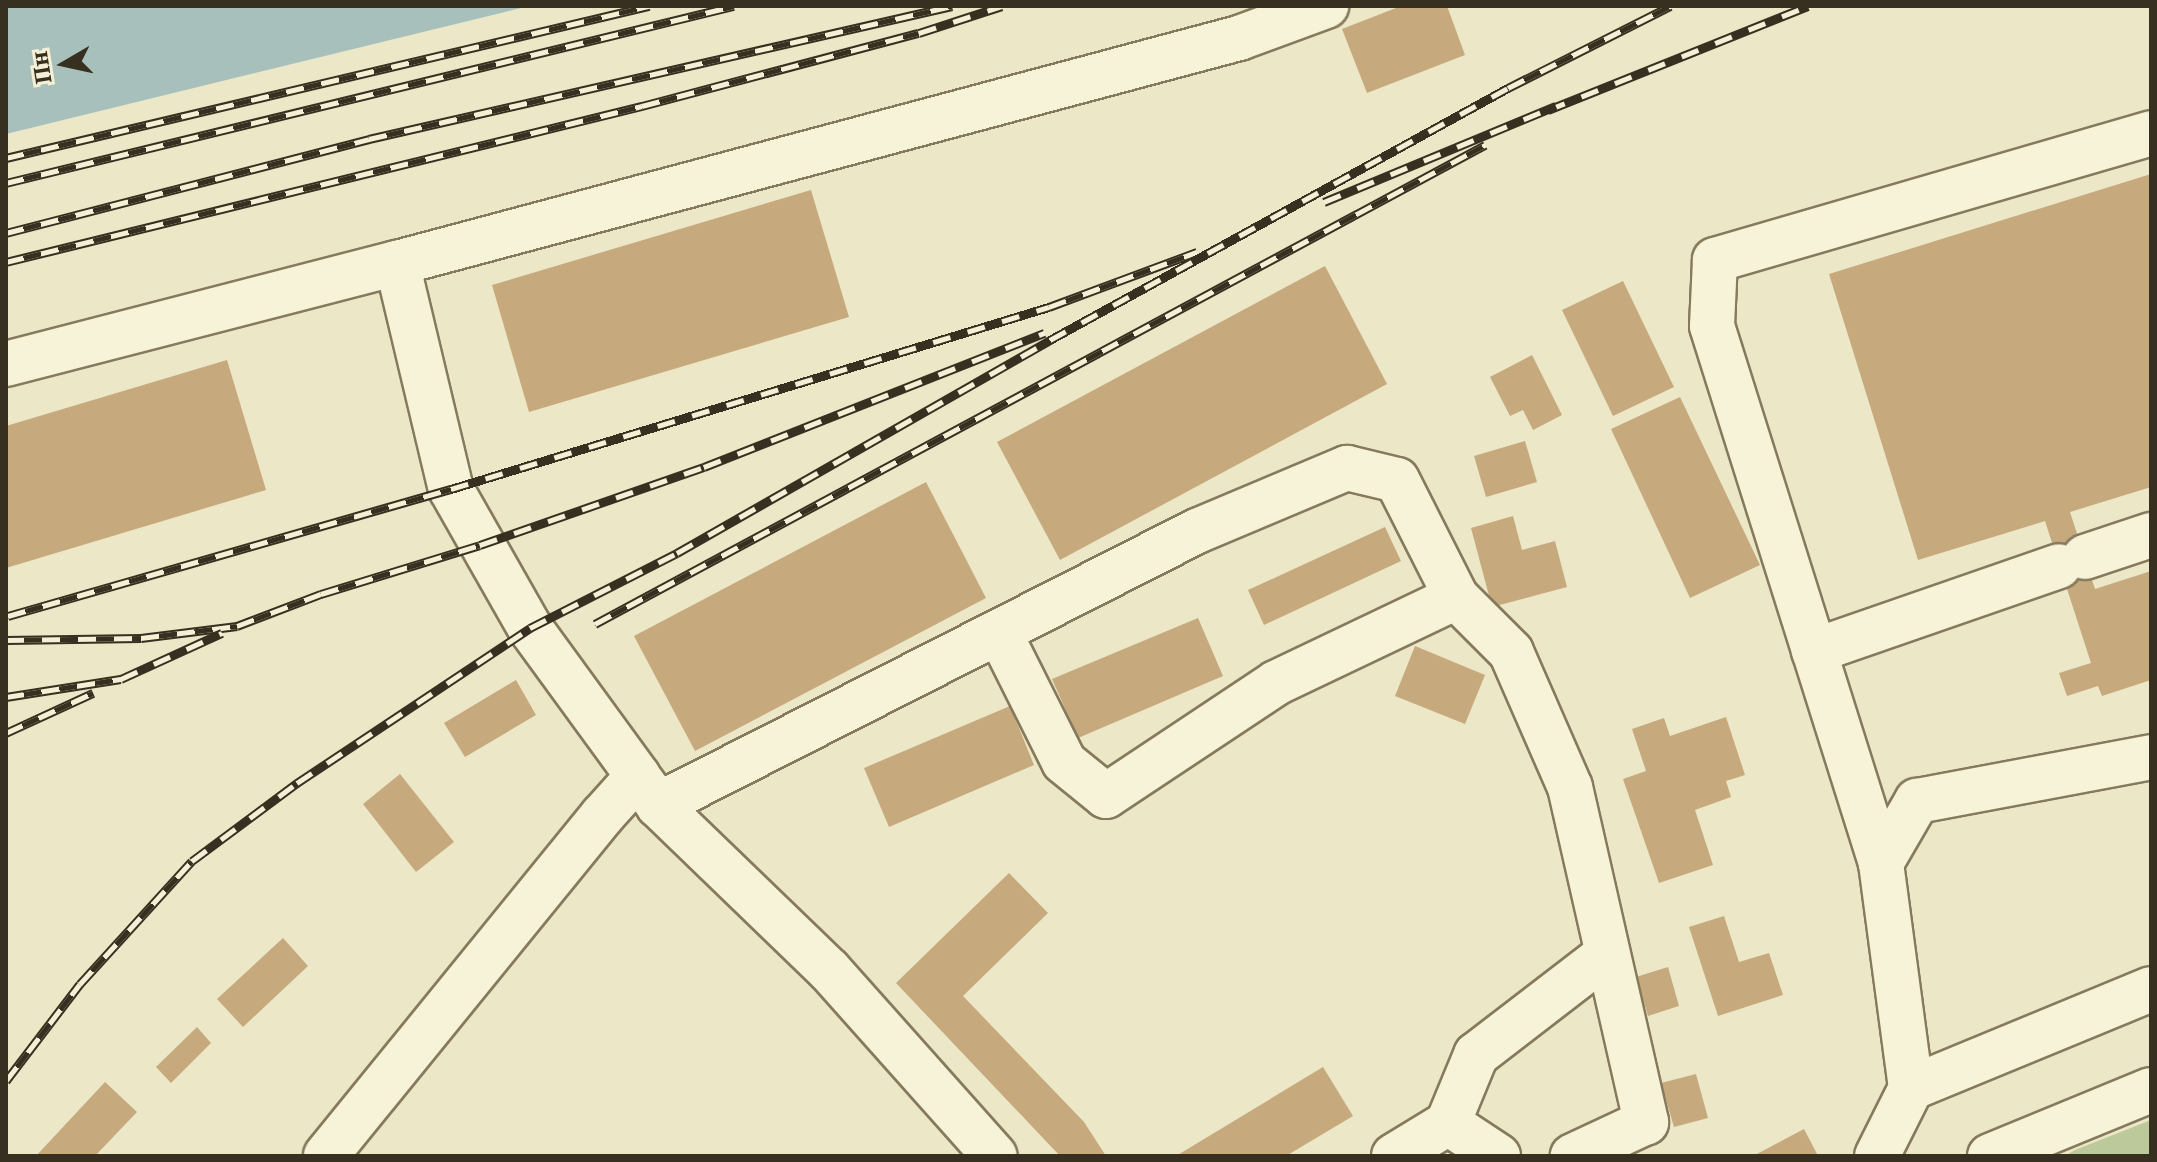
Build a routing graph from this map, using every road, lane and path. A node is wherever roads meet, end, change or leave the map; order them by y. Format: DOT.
graph roads {
  1 [pos="1326,6"];
  2 [pos="2151,133"];
  3 [pos="397,263"];
  4 [pos="6,364"];
  5 [pos="2151,535"];
  6 [pos="1456,597"];
  7 [pos="999,632"];
  8 [pos="1814,651"];
  9 [pos="2151,757"];
  10 [pos="648,791"];
  11 [pos="1881,863"];
  12 [pos="1607,954"];
  13 [pos="2151,989"];
  14 [pos="1911,1088"];
  15 [pos="2151,1090"];
  16 [pos="1448,1123"];
  17 [pos="326,1156"];
  18 [pos="995,1156"];
  19 [pos="1394,1156"];
  20 [pos="1498,1156"];
  21 [pos="1573,1156"];
  22 [pos="1877,1156"];
  23 [pos="1990,1156"];
  1 -- 3 [label="street"];
  2 -- 8 [label="street"];
  3 -- 4 [label="street"];
  3 -- 10 [label="street"];
  5 -- 8 [label="street"];
  6 -- 7 [label="street"];
  6 -- 7 [label="street"];
  6 -- 12 [label="street"];
  7 -- 10 [label="street"];
  8 -- 11 [label="street"];
  9 -- 11 [label="street"];
  10 -- 17 [label="street"];
  10 -- 18 [label="street"];
  11 -- 14 [label="street"];
  12 -- 16 [label="street"];
  12 -- 21 [label="street"];
  13 -- 14 [label="street"];
  14 -- 22 [label="street"];
  15 -- 23 [label="street"];
  16 -- 19 [label="street"];
  16 -- 20 [label="street"];
}
